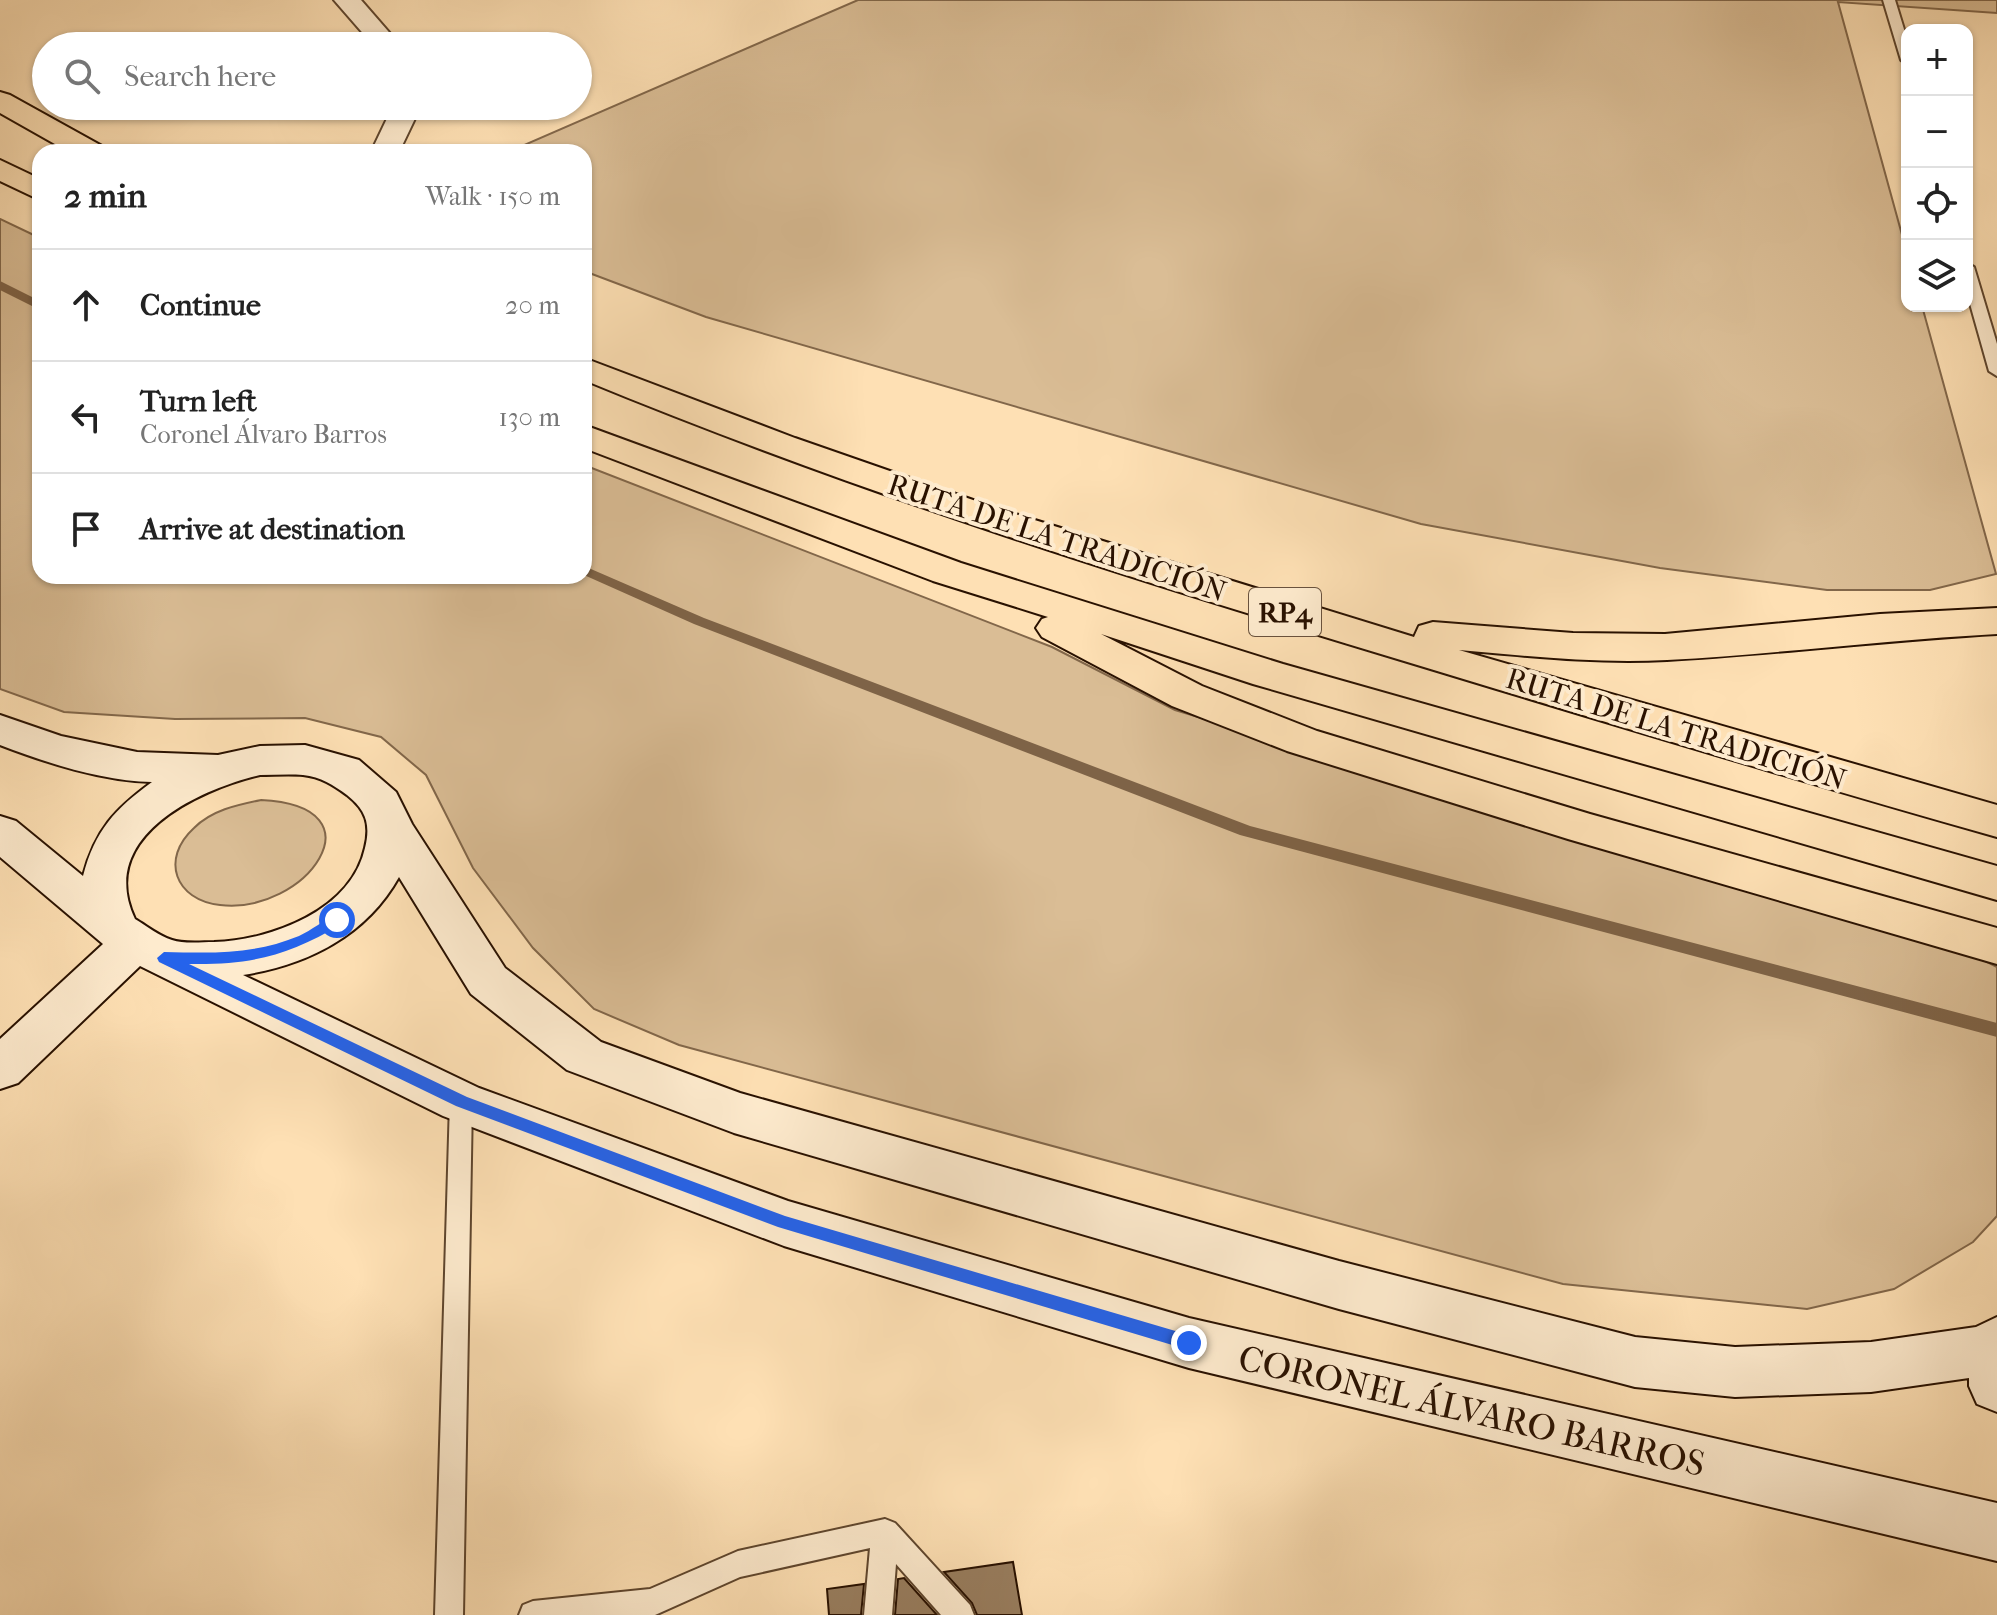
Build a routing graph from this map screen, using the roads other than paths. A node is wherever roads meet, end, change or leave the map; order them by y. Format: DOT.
graph roads {
  1 [pos="347,0"];
  2 [pos="1889,0"];
  3 [pos="376,32"];
  4 [pos="1901,40"];
  5 [pos="0,101"];
  6 [pos="32,119"];
  7 [pos="34,120"];
  8 [pos="400,120"];
  9 [pos="77,144"];
  10 [pos="389,144"];
  11 [pos="0,169"];
  12 [pos="32,187"];
  13 [pos="1973,288"];
  14 [pos="592,371"];
  15 [pos="1997,371"];
  16 [pos="592,439"];
  17 [pos="947,572"];
  18 [pos="1178,579"];
  19 [pos="1997,621"];
  20 [pos="0,729"];
  21 [pos="224,768"];
  22 [pos="1997,821"];
  23 [pos="390,826"];
  24 [pos="0,832"];
  25 [pos="1997,883"];
  26 [pos="140,944"];
  27 [pos="1997,946"];
  28 [pos="0,1069"];
  29 [pos="461,1102"];
  30 [pos="1996,1359"];
  31 [pos="885,1532"];
  32 [pos="1997,1532"];
  33 [pos="449,1615"];
  34 [pos="533,1615"];
  35 [pos="878,1615"];
  36 [pos="960,1615"];
  1 -- 3 [label="street"];
  2 -- 4 [label="lane"];
  5 -- 6 [label="main road"];
  7 -- 9 [label="main road"];
  8 -- 10 [label="street"];
  11 -- 12 [label="main road"];
  13 -- 15 [label="lane"];
  14 -- 18 [label="main road, RUTA DE LA TRADICIÓN / RP4"];
  16 -- 17 [label="main road, RUTA DE LA TRADICIÓN / RP4"];
  17 -- 25 [label="main road, RUTA DE LA TRADICIÓN / RP4"];
  17 -- 27 [label="main road"];
  18 -- 19 [label="main road"];
  18 -- 22 [label="main road, RUTA DE LA TRADICIÓN / RP4"];
  20 -- 21 [label="main road"];
  21 -- 23 [label="main road"];
  21 -- 26 [label="main road"];
  23 -- 26 [label="main road"];
  23 -- 30 [label="main road"];
  24 -- 26 [label="main road, CORONEL ÁLVARO BARROS"];
  26 -- 28 [label="main road"];
  26 -- 29 [label="main road, CORONEL ÁLVARO BARROS"];
  29 -- 32 [label="main road, CORONEL ÁLVARO BARROS"];
  29 -- 33 [label="lane"];
  31 -- 34 [label="lane"];
  31 -- 35 [label="lane"];
  31 -- 36 [label="lane"];
}
